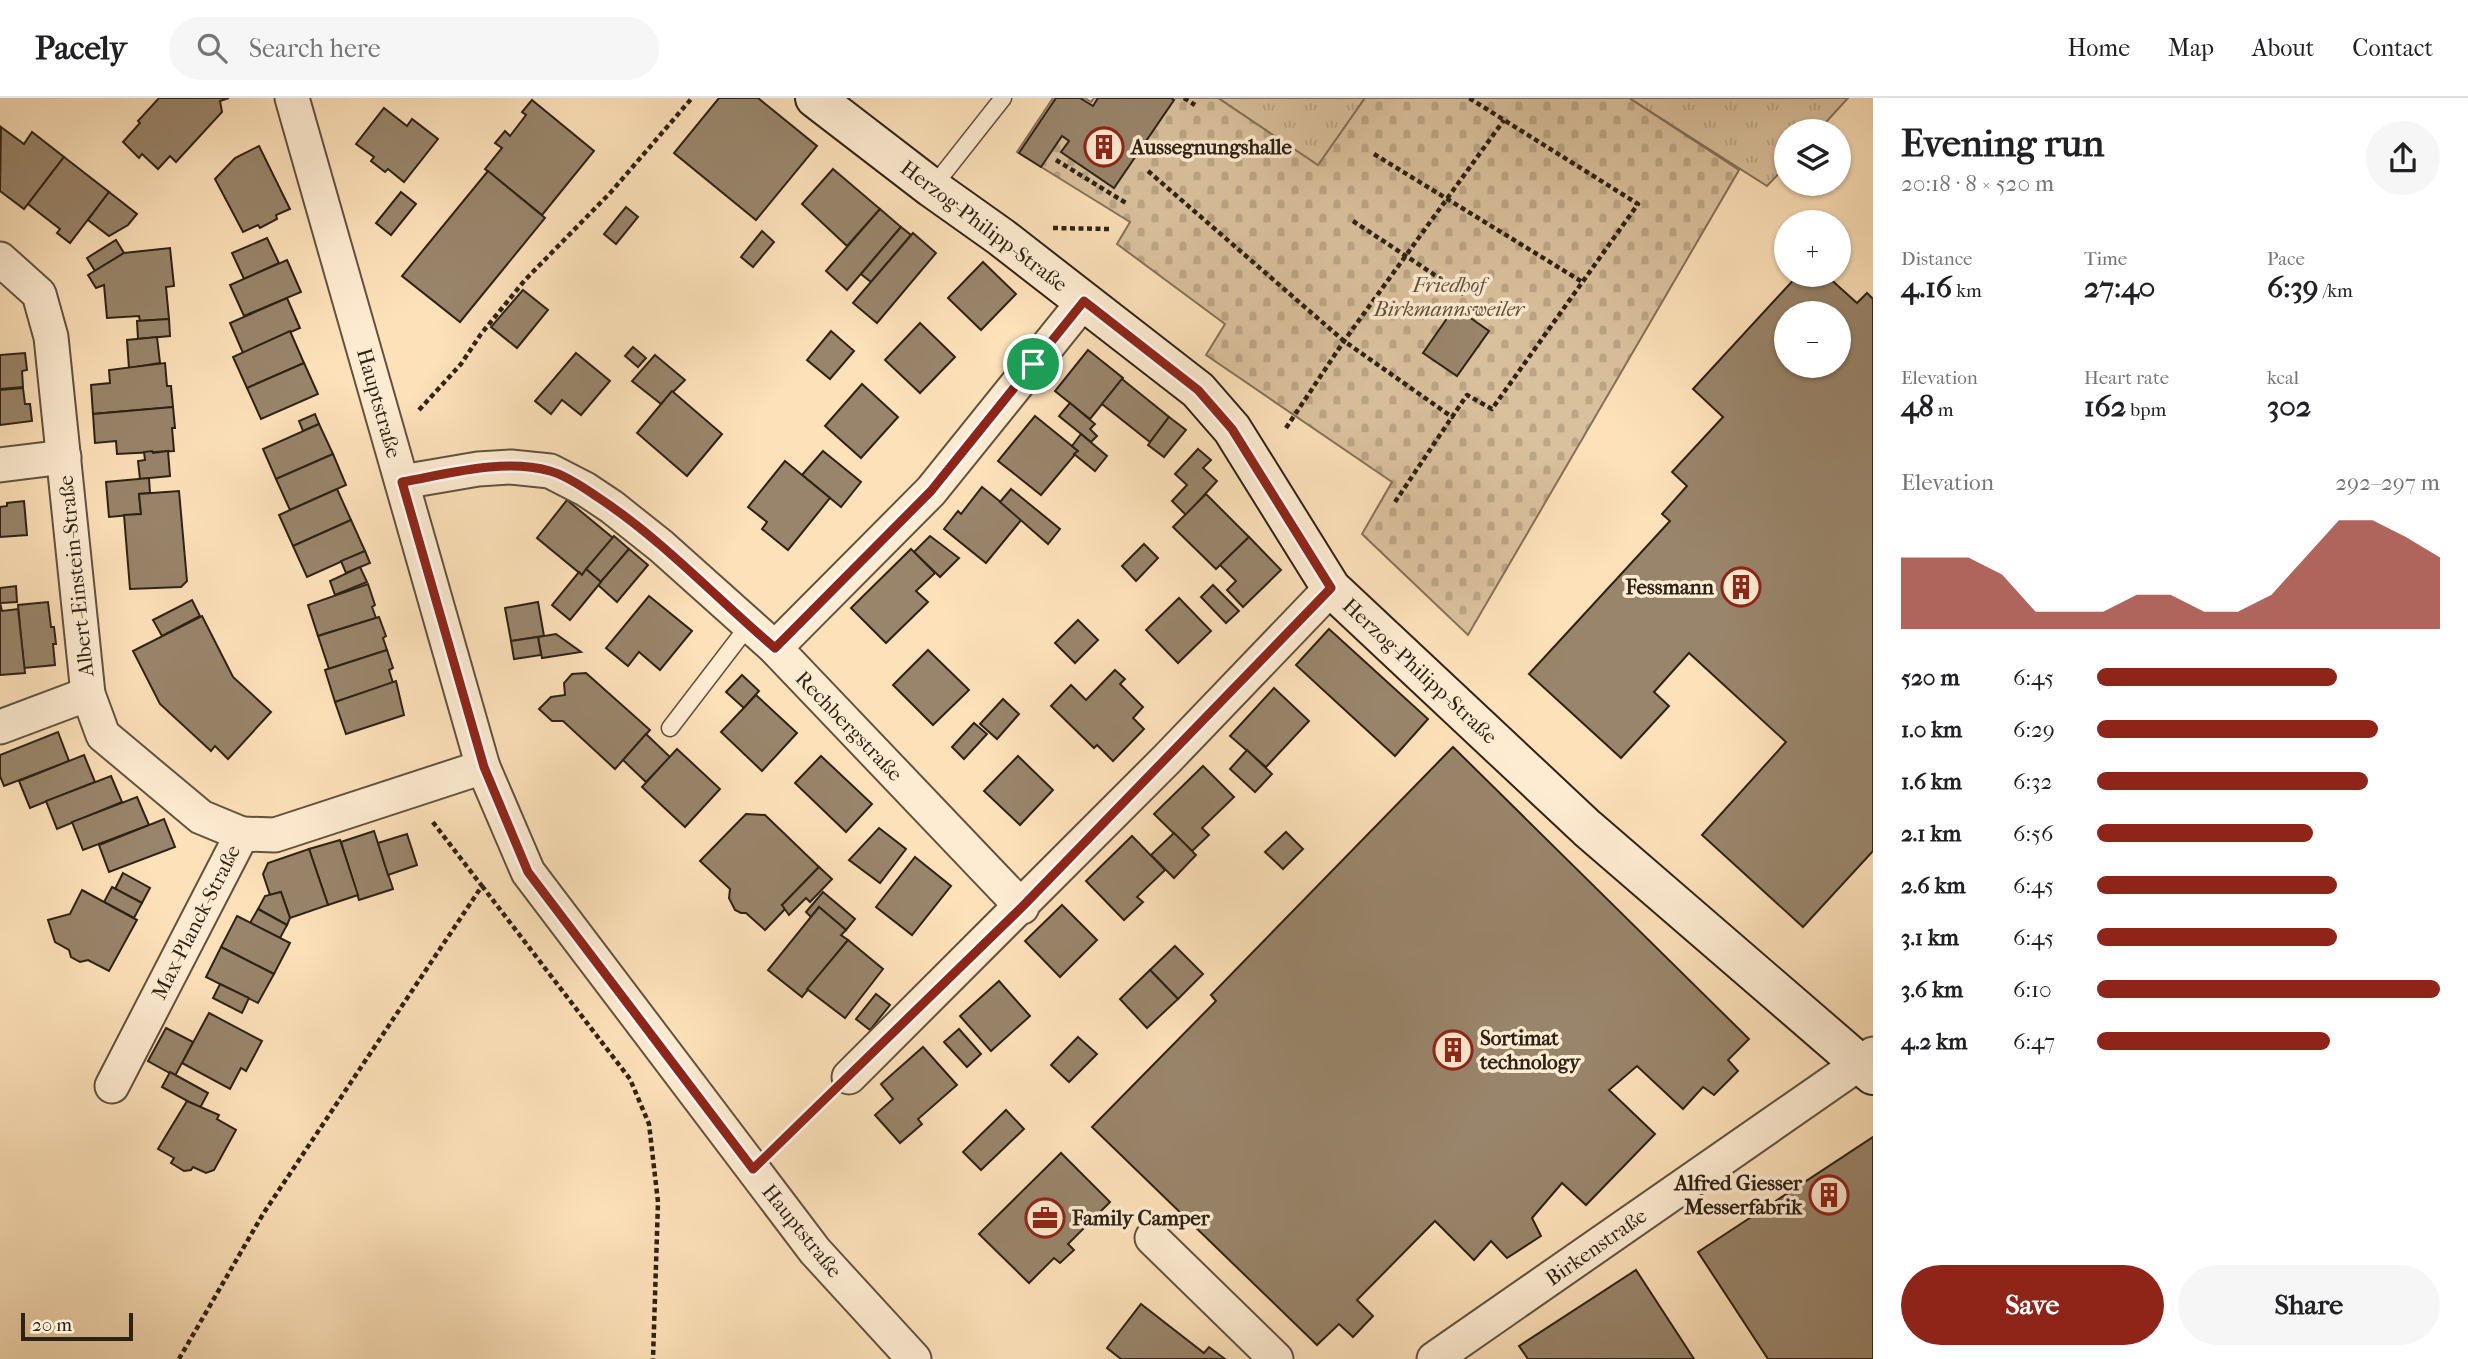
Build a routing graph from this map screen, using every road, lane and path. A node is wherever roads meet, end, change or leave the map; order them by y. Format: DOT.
graph roads {
  1 [pos="292,98"];
  2 [pos="692,98"];
  3 [pos="816,98"];
  4 [pos="1003,98"];
  5 [pos="1184,98"];
  6 [pos="1469,98"];
  7 [pos="1195,105"];
  8 [pos="1504,120"];
  9 [pos="1374,154"];
  10 [pos="1056,160"];
  11 [pos="1148,171"];
  12 [pos="932,188"];
  13 [pos="1447,199"];
  14 [pos="1126,203"];
  15 [pos="1353,221"];
  16 [pos="1405,257"];
  17 [pos="0,260"];
  18 [pos="1584,283"];
  19 [pos="1465,295"];
  20 [pos="1084,301"];
  21 [pos="1344,341"];
  22 [pos="1452,417"];
  23 [pos="1286,428"];
  24 [pos="390,442"];
  25 [pos="64,457"];
  26 [pos="0,466"];
  27 [pos="402,482"];
  28 [pos="1395,502"];
  29 [pos="1331,588"];
  30 [pos="748,625"];
  31 [pos="775,648"];
  32 [pos="88,694"];
  33 [pos="0,727"];
  34 [pos="670,727"];
  35 [pos="484,767"];
  36 [pos="409,791"];
  37 [pos="242,834"];
  38 [pos="482,886"];
  39 [pos="1022,907"];
  40 [pos="1869,1064"];
  41 [pos="849,1077"];
  42 [pos="112,1086"];
  43 [pos="753,1169"];
  44 [pos="1152,1238"];
  45 [pos="179,1359"];
  46 [pos="653,1359"];
  47 [pos="914,1359"];
  48 [pos="1276,1359"];
  49 [pos="1434,1359"];
  1 -- 24 [label="street, Hauptstraße"];
  2 -- 24 [label="path"];
  3 -- 12 [label="street, Herzog-Philipp-Straße"];
  4 -- 12 [label="lane"];
  5 -- 7 [label="path"];
  6 -- 8 [label="path"];
  8 -- 13 [label="path"];
  8 -- 18 [label="path"];
  9 -- 13 [label="path"];
  10 -- 14 [label="path"];
  11 -- 21 [label="path"];
  12 -- 20 [label="street, Herzog-Philipp-Straße"];
  13 -- 16 [label="path"];
  13 -- 18 [label="path"];
  15 -- 16 [label="path"];
  16 -- 19 [label="path"];
  16 -- 21 [label="path"];
  17 -- 25 [label="street, Albert-Einstein-Straße"];
  18 -- 22 [label="path"];
  20 -- 29 [label="street, Herzog-Philipp-Straße"];
  20 -- 31 [label="street"];
  21 -- 22 [label="path"];
  21 -- 23 [label="path"];
  22 -- 28 [label="path"];
  24 -- 27 [label="street, Hauptstraße"];
  25 -- 26 [label="street, Albert-Einstein-Straße"];
  25 -- 32 [label="street, Albert-Einstein-Straße"];
  27 -- 30 [label="street, Rechbergstraße"];
  27 -- 35 [label="street, Hauptstraße"];
  29 -- 39 [label="street"];
  29 -- 40 [label="street, Herzog-Philipp-Straße"];
  30 -- 31 [label="street, Rechbergstraße"];
  30 -- 34 [label="lane"];
  31 -- 39 [label="street, Rechbergstraße"];
  32 -- 33 [label="street, Albert-Einstein-Straße"];
  32 -- 37 [label="street, Albert-Einstein-Straße"];
  35 -- 36 [label="street, Max-Planck-Straße"];
  35 -- 43 [label="street, Hauptstraße"];
  36 -- 37 [label="street, Max-Planck-Straße"];
  36 -- 38 [label="path"];
  37 -- 42 [label="street, Max-Planck-Straße"];
  38 -- 45 [label="path"];
  38 -- 46 [label="path"];
  39 -- 41 [label="street"];
  40 -- 49 [label="street, Birkenstraße"];
  41 -- 43 [label="path"];
  43 -- 47 [label="street, Hauptstraße"];
  44 -- 48 [label="street"];
}
